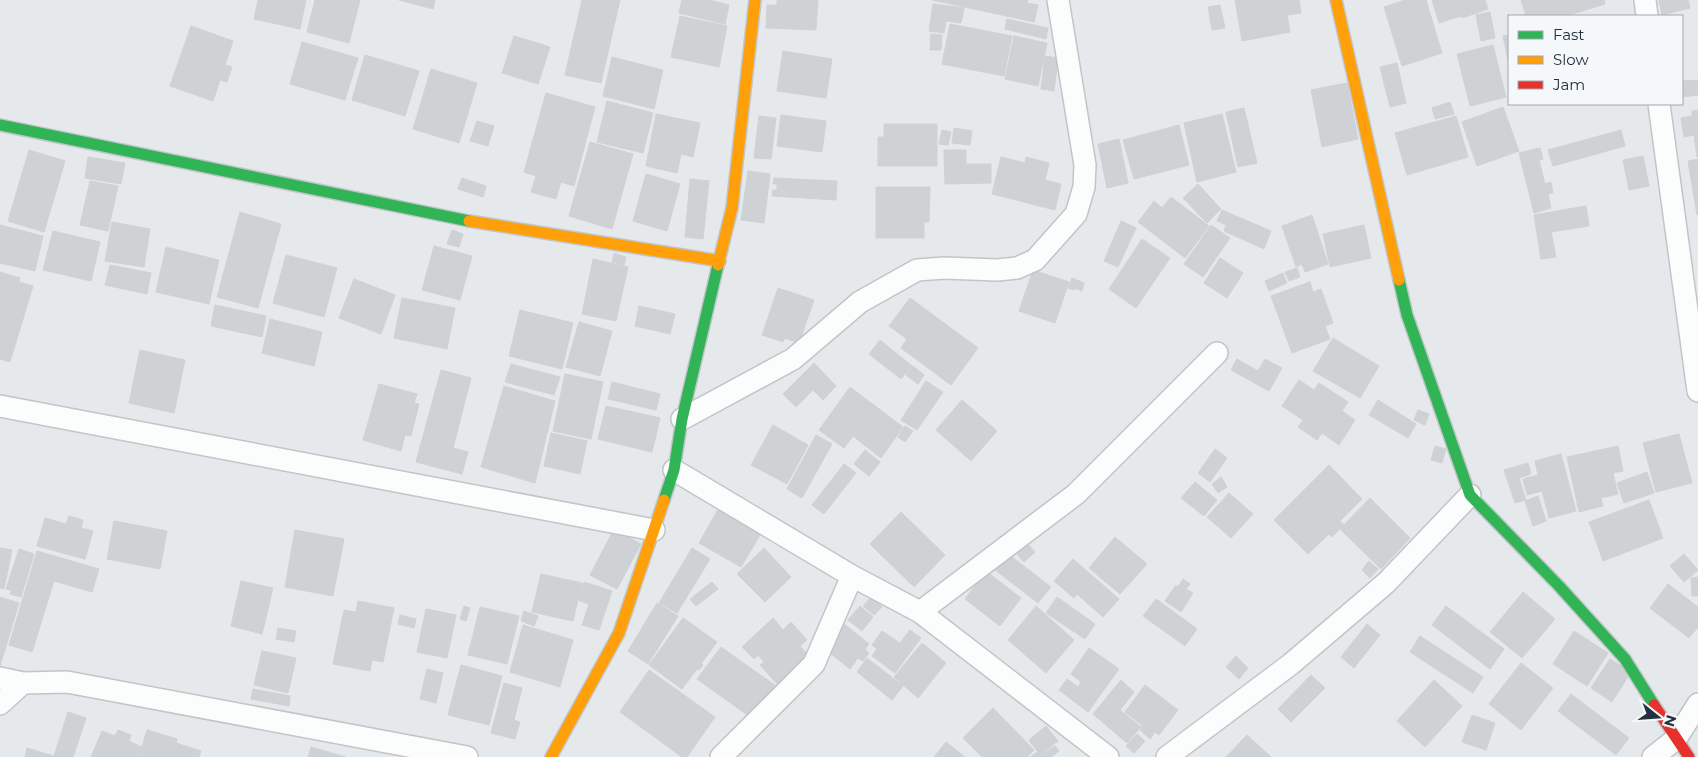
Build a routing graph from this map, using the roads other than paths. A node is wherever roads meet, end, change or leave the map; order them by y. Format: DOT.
graph roads {
  1 [pos="755,0"];
  2 [pos="1058,0"];
  3 [pos="1336,0"];
  4 [pos="1645,0"];
  5 [pos="1647,15"];
  6 [pos="1659,105"];
  7 [pos="0,125"];
  8 [pos="720,261"];
  9 [pos="1216,353"];
  10 [pos="1698,391"];
  11 [pos="0,406"];
  12 [pos="682,419"];
  13 [pos="674,470"];
  14 [pos="1470,495"];
  15 [pos="654,530"];
  16 [pos="852,576"];
  17 [pos="920,612"];
  18 [pos="0,678"];
  19 [pos="23,683"];
  20 [pos="0,704"];
  21 [pos="1698,704"];
  22 [pos="1676,739"];
  23 [pos="467,757"];
  24 [pos="551,757"];
  25 [pos="721,757"];
  26 [pos="1108,757"];
  27 [pos="1167,757"];
  28 [pos="1653,757"];
  29 [pos="1690,757"];
  1 -- 8 [label="street"];
  2 -- 12 [label="street"];
  3 -- 14 [label="street"];
  4 -- 5 [label="street"];
  6 -- 10 [label="street"];
  7 -- 8 [label="street"];
  8 -- 12 [label="street"];
  9 -- 17 [label="street"];
  11 -- 15 [label="street"];
  12 -- 13 [label="street"];
  13 -- 15 [label="street"];
  13 -- 16 [label="street"];
  14 -- 22 [label="street"];
  14 -- 27 [label="street"];
  15 -- 24 [label="street"];
  16 -- 17 [label="street"];
  16 -- 25 [label="street"];
  17 -- 26 [label="street"];
  18 -- 19 [label="street"];
  19 -- 20 [label="street"];
  19 -- 23 [label="street"];
  21 -- 22 [label="street"];
  22 -- 28 [label="street"];
  22 -- 29 [label="street"];
}
